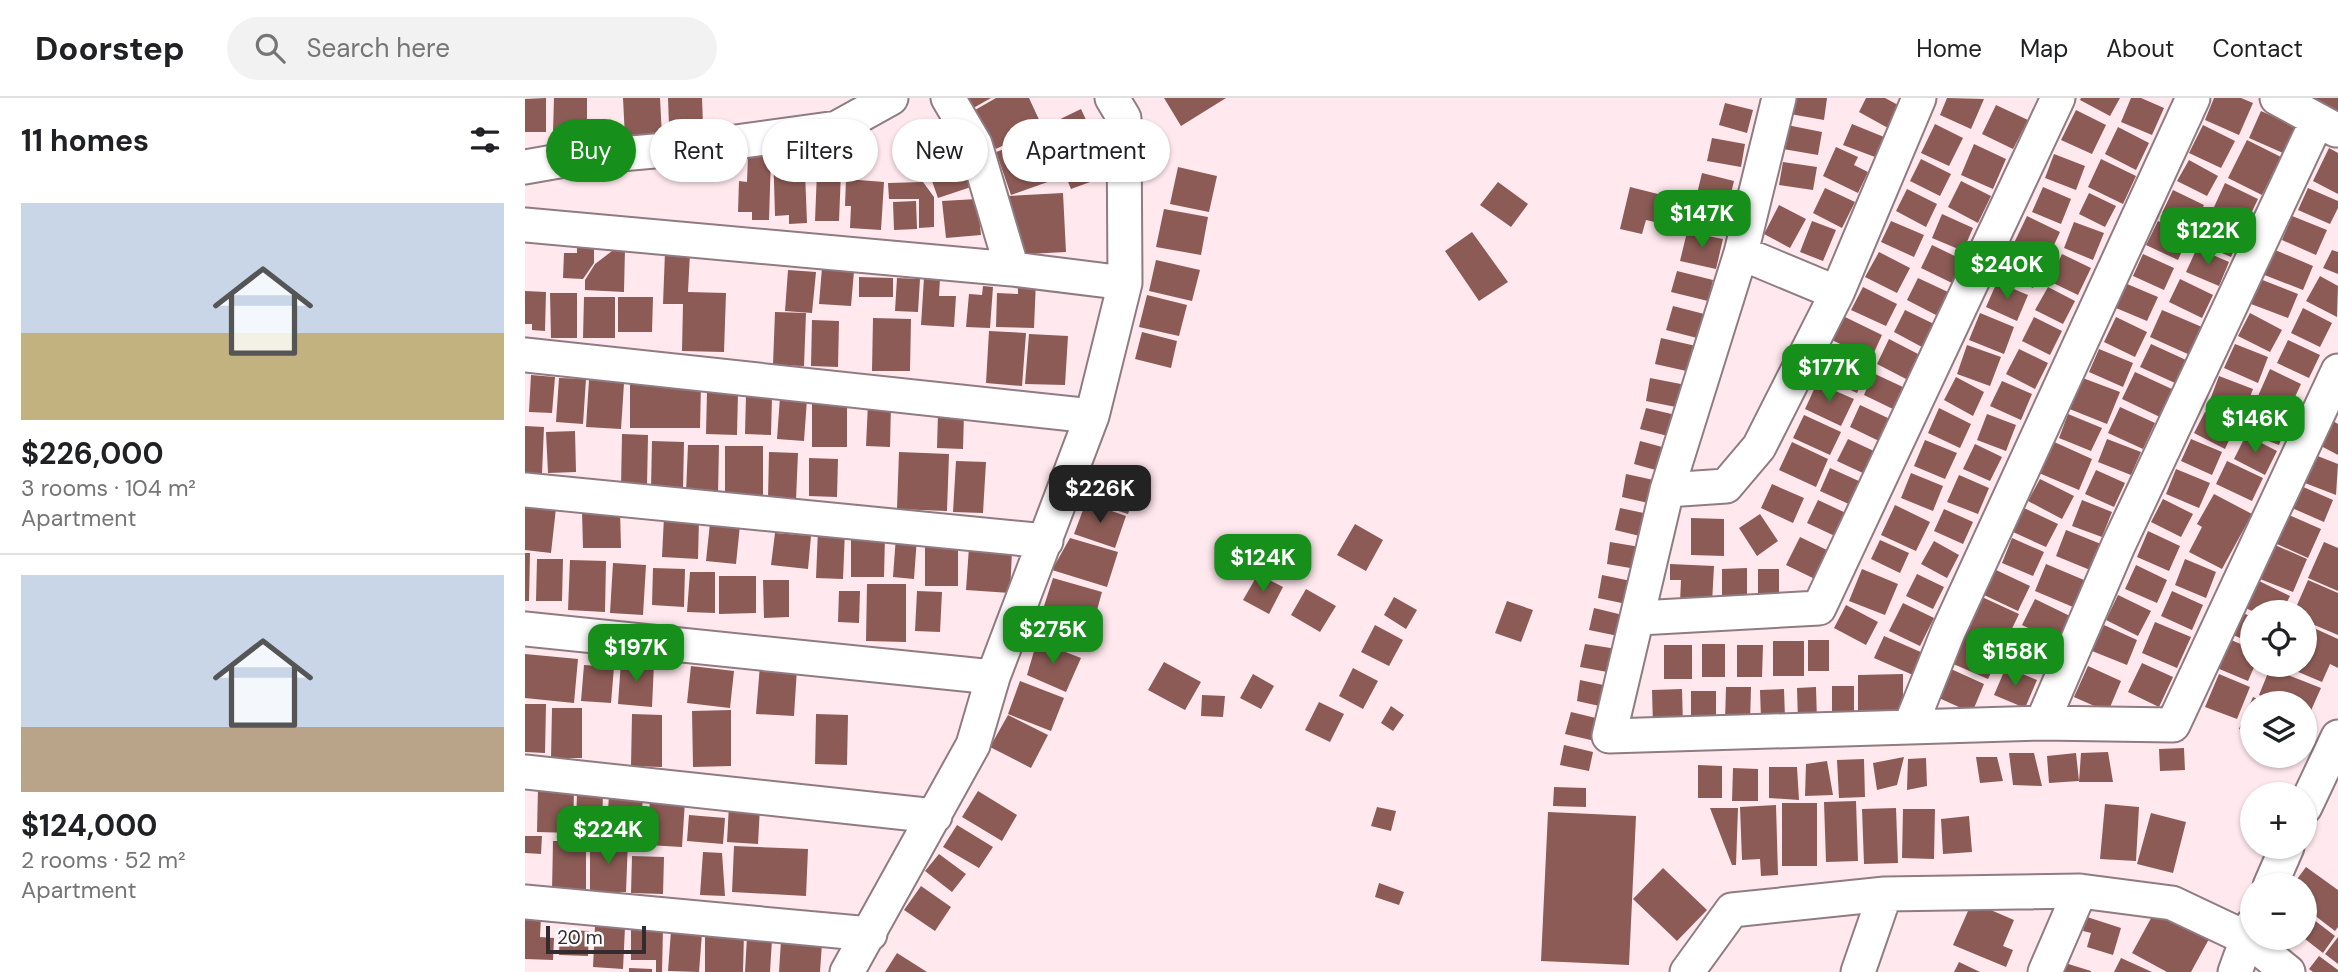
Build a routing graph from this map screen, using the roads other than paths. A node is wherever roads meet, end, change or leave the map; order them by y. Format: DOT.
graph roads {
  1 [pos="891,98"];
  2 [pos="948,98"];
  3 [pos="1112,98"];
  4 [pos="1779,98"];
  5 [pos="1919,98"];
  6 [pos="2193,98"];
  7 [pos="2277,98"];
  8 [pos="2046,102"];
  9 [pos="2328,126"];
  10 [pos="525,167"];
  11 [pos="525,225"];
  12 [pos="1741,253"];
  13 [pos="1012,270"];
  14 [pos="1125,283"];
  15 [pos="1837,293"];
  16 [pos="525,355"];
  17 [pos="2338,371"];
  18 [pos="1092,416"];
  19 [pos="525,490"];
  20 [pos="1667,490"];
  21 [pos="1046,541"];
  22 [pos="1639,618"];
  23 [pos="525,629"];
  24 [pos="993,677"];
  25 [pos="2042,723"];
  26 [pos="1910,727"];
  27 [pos="2338,737"];
  28 [pos="525,772"];
  29 [pos="2329,780"];
  30 [pos="2317,794"];
  31 [pos="935,816"];
  32 [pos="2080,891"];
  33 [pos="1885,894"];
  34 [pos="525,902"];
  35 [pos="2240,928"];
  36 [pos="870,934"];
  37 [pos="2243,950"];
  38 [pos="2267,950"];
  39 [pos="847,972"];
  40 [pos="1687,972"];
  41 [pos="1858,972"];
  42 [pos="2045,972"];
  43 [pos="2235,972"];
  44 [pos="2288,972"];
  1 -- 10 [label="street"];
  2 -- 13 [label="street"];
  3 -- 14 [label="street"];
  4 -- 12 [label="street"];
  5 -- 15 [label="street"];
  6 -- 26 [label="street"];
  7 -- 9 [label="street"];
  8 -- 22 [label="street"];
  9 -- 25 [label="street"];
  11 -- 13 [label="street"];
  12 -- 15 [label="street"];
  12 -- 20 [label="street"];
  13 -- 14 [label="street"];
  14 -- 18 [label="street"];
  15 -- 20 [label="street"];
  16 -- 18 [label="street"];
  17 -- 25 [label="street"];
  18 -- 21 [label="street"];
  19 -- 21 [label="street"];
  20 -- 22 [label="street"];
  21 -- 24 [label="street"];
  22 -- 26 [label="street"];
  23 -- 24 [label="street"];
  24 -- 31 [label="street"];
  25 -- 26 [label="street"];
  27 -- 29 [label="street"];
  28 -- 31 [label="street"];
  29 -- 30 [label="street"];
  31 -- 36 [label="street"];
  32 -- 33 [label="street"];
  32 -- 35 [label="street"];
  32 -- 42 [label="street"];
  33 -- 40 [label="street"];
  33 -- 41 [label="street"];
  34 -- 36 [label="street"];
  36 -- 39 [label="street"];
  37 -- 43 [label="street"];
  38 -- 44 [label="street"];
}
